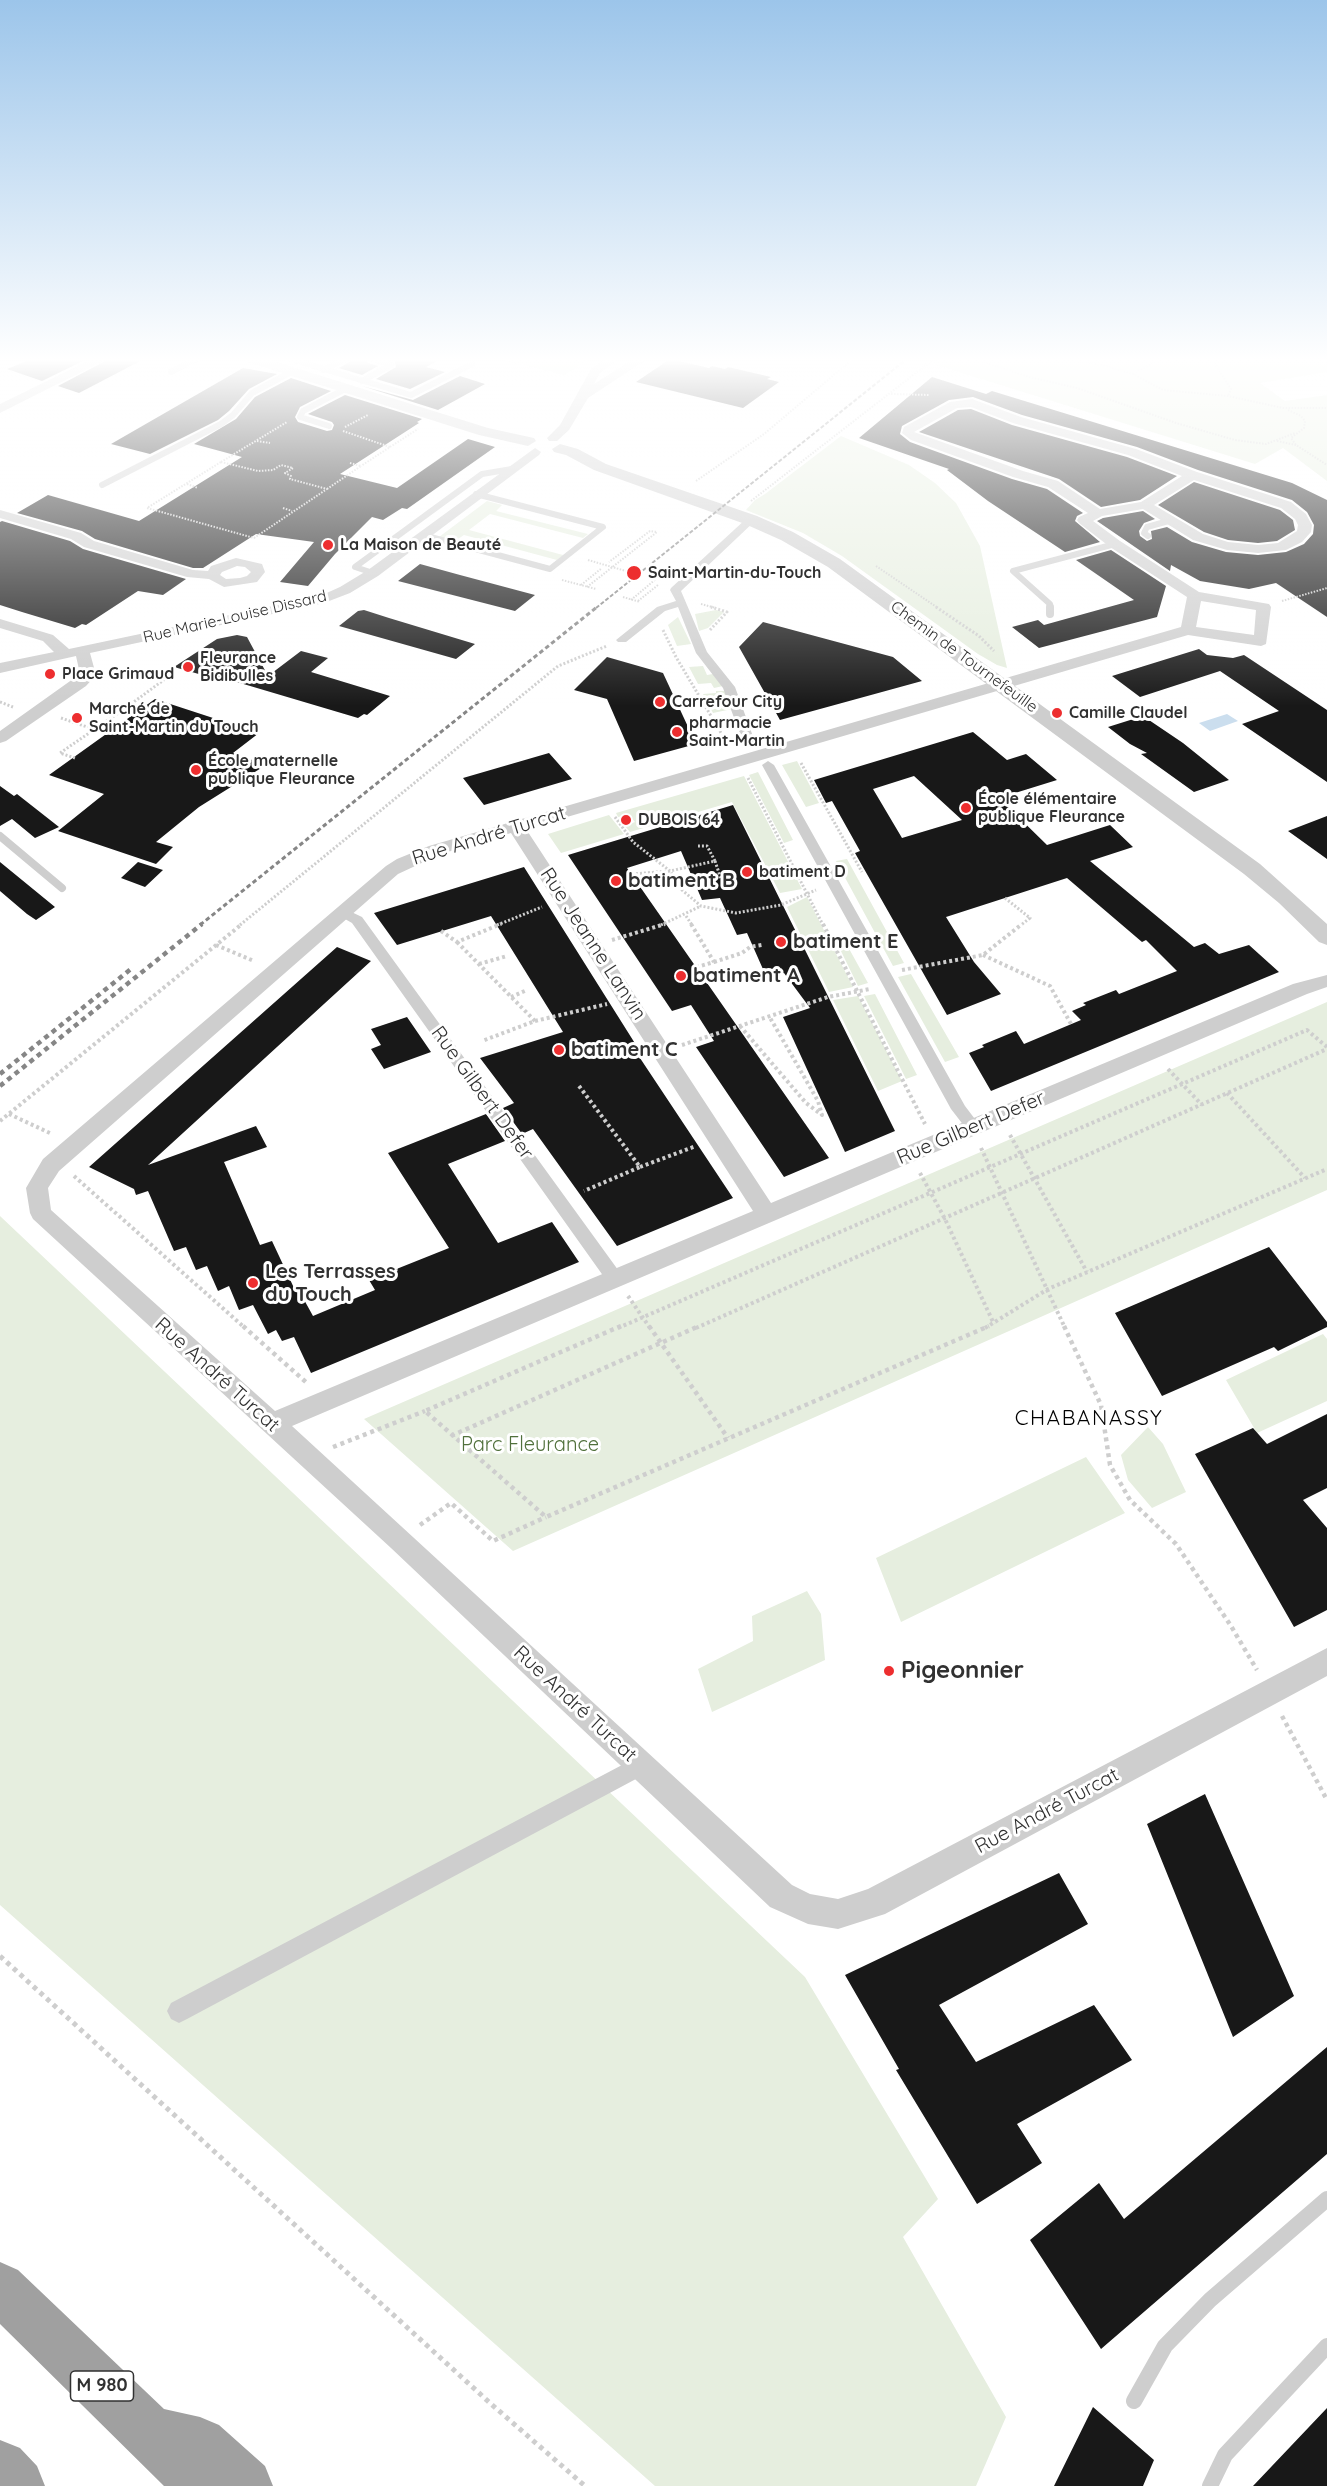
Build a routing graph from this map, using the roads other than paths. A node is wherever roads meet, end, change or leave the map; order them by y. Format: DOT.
graph roads {
  1 [pos="123,474"];
  2 [pos="482,474"];
  3 [pos="505,474"];
  4 [pos="619,474"];
  5 [pos="1018,474"];
  6 [pos="1192,475"];
  7 [pos="102,485"];
  8 [pos="477,494"];
  9 [pos="1145,505"];
  10 [pos="1098,513"];
  11 [pos="0,514"];
  12 [pos="742,517"];
  13 [pos="1172,520"];
  14 [pos="423,535"];
  15 [pos="1148,536"];
  16 [pos="1116,544"];
  17 [pos="373,573"];
  18 [pos="213,575"];
  19 [pos="1195,596"];
  20 [pos="682,603"];
  21 [pos="1050,614"];
  22 [pos="0,623"];
  23 [pos="1188,630"];
  24 [pos="622,640"];
  25 [pos="82,652"];
  26 [pos="63,656"];
  27 [pos="0,668"];
  28 [pos="1000,683"];
  29 [pos="0,738"];
  30 [pos="749,742"];
  31 [pos="768,765"];
  32 [pos="516,827"];
  33 [pos="0,836"];
  34 [pos="62,888"];
  35 [pos="343,912"];
  36 [pos="1327,936"];
  37 [pos="1327,981"];
  38 [pos="973,1127"];
  39 [pos="766,1213"];
  40 [pos="615,1279"];
  41 [pos="271,1424"];
  42 [pos="1327,1661"];
  43 [pos="641,1765"];
  44 [pos="179,2011"];
  45 [pos="1327,2199"];
  46 [pos="0,2288"];
  47 [pos="1327,2346"];
  48 [pos="1134,2401"];
  49 [pos="152,2434"];
  50 [pos="0,2468"];
  51 [pos="17,2486"];
  52 [pos="204,2486"];
  53 [pos="245,2486"];
  54 [pos="1210,2486"];
  1 -- 7 [label="lane"];
  2 -- 17 [label="lane"];
  3 -- 8 [label="street, Rue Marie-Louise Dissard"];
  4 -- 12 [label="street, Chemin de Tournefeuille"];
  5 -- 10 [label="street"];
  6 -- 9 [label="street"];
  6 -- 13 [label="street"];
  8 -- 14 [label="street, Rue Marie-Louise Dissard"];
  8 -- 14 [label="lane"];
  9 -- 10 [label="street"];
  9 -- 13 [label="street"];
  10 -- 16 [label="street"];
  11 -- 18 [label="street"];
  12 -- 20 [label="street"];
  12 -- 28 [label="street, Chemin de Tournefeuille"];
  13 -- 15 [label="lane"];
  14 -- 17 [label="street, Rue Marie-Louise Dissard"];
  16 -- 19 [label="street"];
  16 -- 21 [label="lane"];
  17 -- 25 [label="street, Rue Marie-Louise Dissard"];
  19 -- 23 [label="street"];
  19 -- 23 [label="street"];
  20 -- 24 [label="street"];
  20 -- 30 [label="street"];
  22 -- 26 [label="street"];
  23 -- 28 [label="street, Rue André Turcat"];
  25 -- 26 [label="street, Rue Marie-Louise Dissard"];
  25 -- 29 [label="street"];
  26 -- 27 [label="street, Rue Marie-Louise Dissard"];
  28 -- 32 [label="street, Rue André Turcat"];
  28 -- 36 [label="street, Chemin de Tournefeuille"];
  31 -- 38 [label="street"];
  32 -- 35 [label="street, Rue André Turcat"];
  32 -- 39 [label="street, Rue Jeanne Lanvin"];
  33 -- 34 [label="lane"];
  35 -- 40 [label="street, Rue Gilbert Defer"];
  35 -- 41 [label="street, Rue André Turcat"];
  37 -- 38 [label="street, Rue Gilbert Defer"];
  38 -- 39 [label="street, Rue Gilbert Defer"];
  39 -- 40 [label="street, Rue Gilbert Defer"];
  40 -- 41 [label="street, Rue Gilbert Defer"];
  41 -- 43 [label="street, Rue André Turcat"];
  42 -- 43 [label="street, Rue André Turcat"];
  43 -- 44 [label="street"];
  45 -- 48 [label="lane"];
  46 -- 49 [label="highway, M 980"];
  47 -- 54 [label="lane"];
  49 -- 52 [label="highway, M 980"];
  49 -- 53 [label="highway"];
  50 -- 51 [label="highway"];
}
